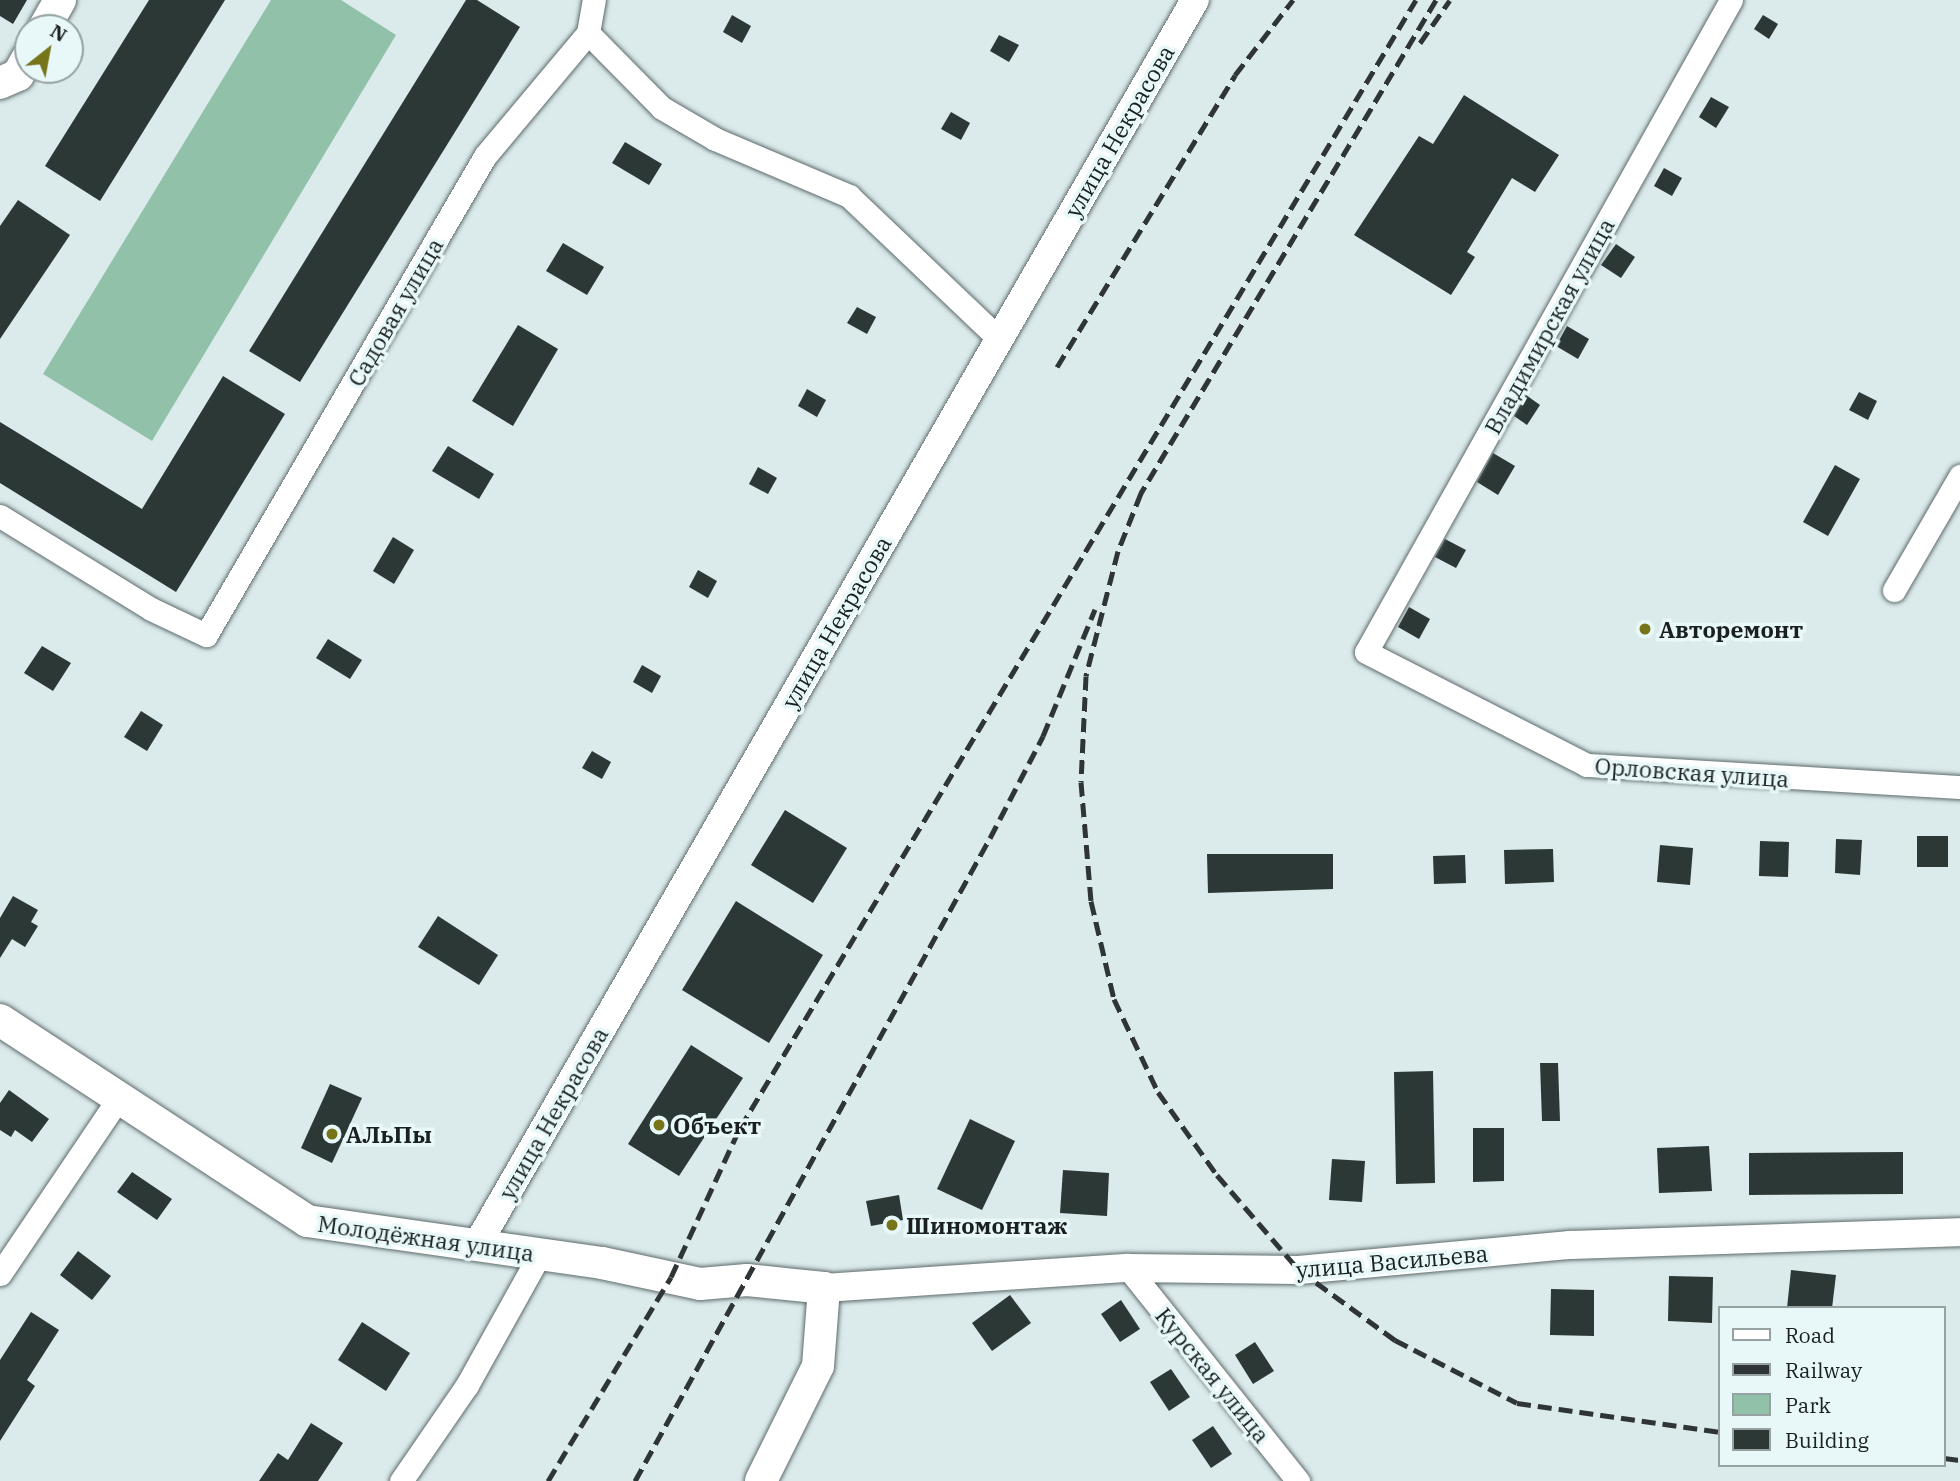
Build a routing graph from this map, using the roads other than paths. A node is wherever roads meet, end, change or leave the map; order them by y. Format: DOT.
graph roads {
  1 [pos="594,0"];
  2 [pos="1195,0"];
  3 [pos="1731,0"];
  4 [pos="588,33"];
  5 [pos="999,339"];
  6 [pos="1960,476"];
  7 [pos="0,516"];
  8 [pos="1894,590"];
  9 [pos="1366,652"];
  10 [pos="1960,788"];
  11 [pos="0,1020"];
  12 [pos="118,1099"];
  13 [pos="1960,1232"];
  14 [pos="477,1245"];
  15 [pos="540,1254"];
  16 [pos="1128,1268"];
  17 [pos="0,1274"];
  18 [pos="824,1288"];
  19 [pos="771,1476"];
  20 [pos="401,1481"];
  21 [pos="1298,1481"];
  1 -- 4 [label="street, Садовая улица"];
  2 -- 5 [label="street, улица Некрасова"];
  3 -- 9 [label="street, Владимирская улица"];
  4 -- 5 [label="street"];
  4 -- 7 [label="street, Садовая улица"];
  5 -- 14 [label="street, улица Некрасова"];
  6 -- 8 [label="street"];
  9 -- 10 [label="street, Орловская улица"];
  11 -- 12 [label="main road, Молодёжная улица"];
  12 -- 14 [label="main road, Молодёжная улица"];
  12 -- 17 [label="street"];
  13 -- 16 [label="street, улица Васильева"];
  14 -- 15 [label="main road, Молодёжная улица"];
  15 -- 18 [label="main road, Молодёжная улица"];
  15 -- 20 [label="street"];
  16 -- 18 [label="street, улица Васильева"];
  16 -- 21 [label="street, Курская улица"];
  18 -- 19 [label="main road"];
}
